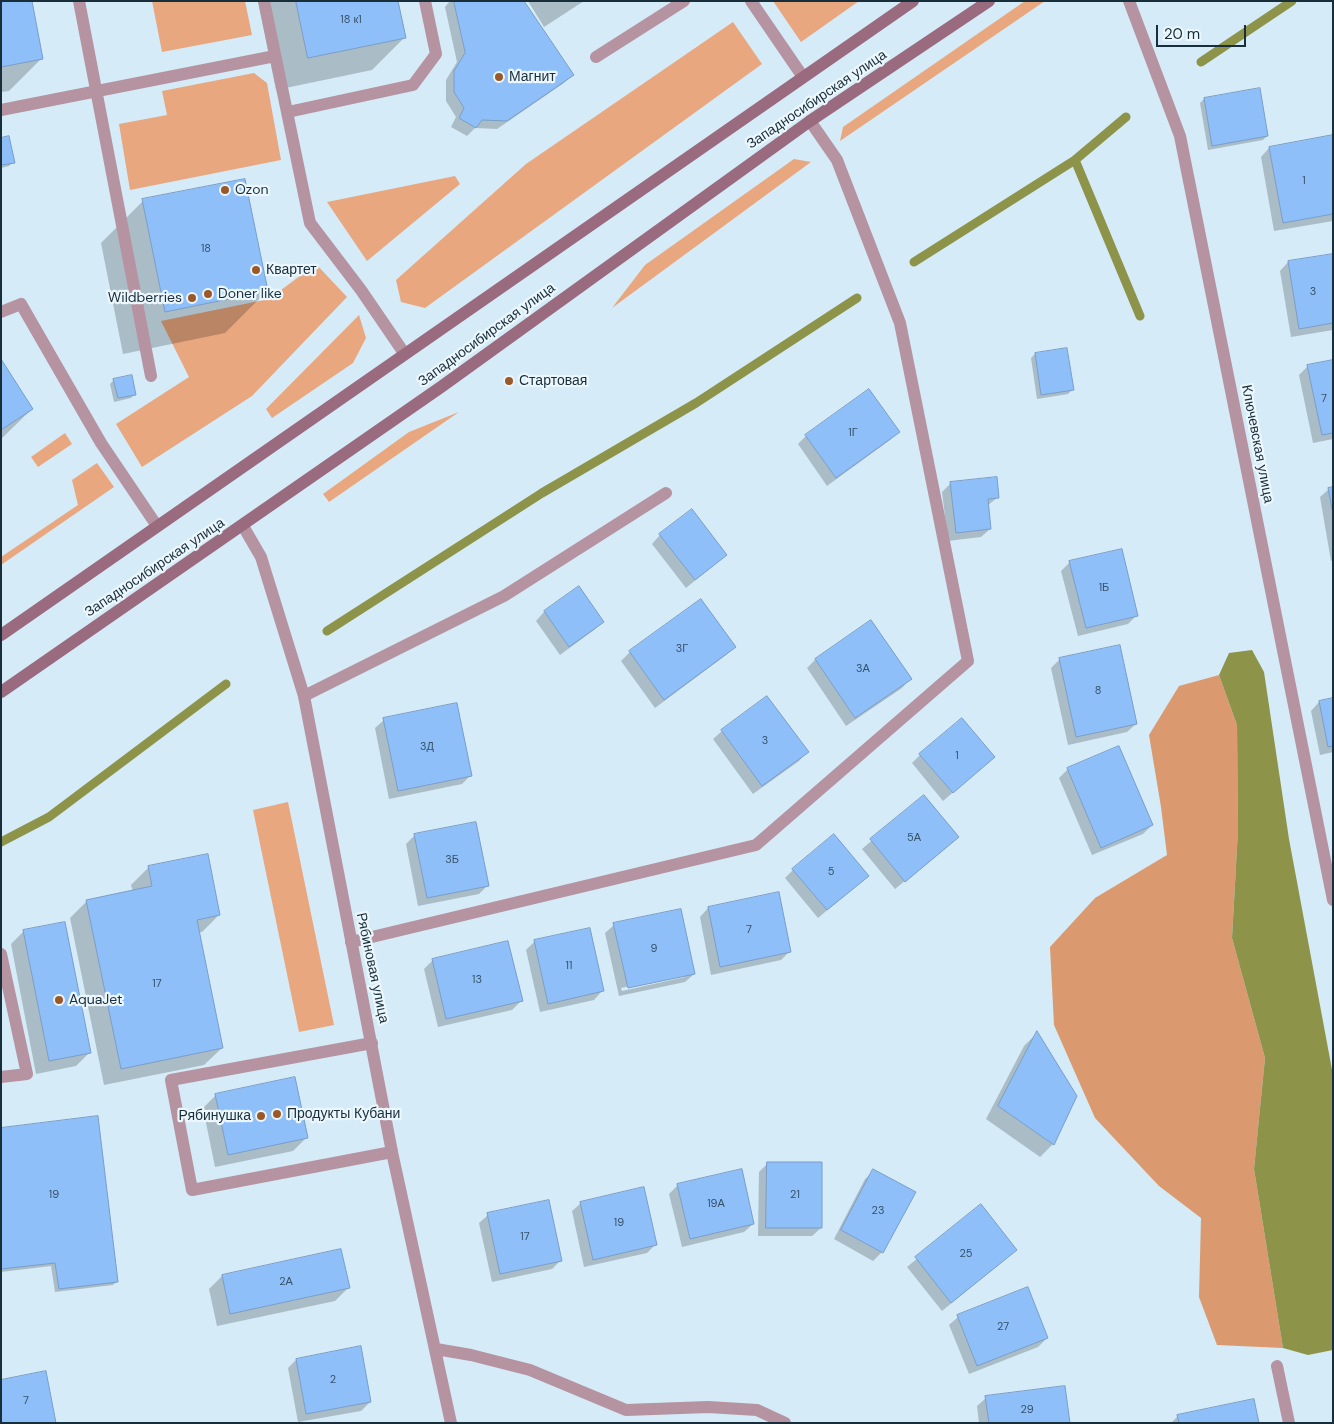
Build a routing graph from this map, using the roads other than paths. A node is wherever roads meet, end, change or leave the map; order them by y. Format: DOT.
graph roads {
  1 [pos="78,1"];
  2 [pos="264,1"];
  3 [pos="426,1"];
  4 [pos="684,1"];
  5 [pos="751,1"];
  6 [pos="912,1"];
  7 [pos="988,1"];
  8 [pos="1129,1"];
  9 [pos="275,56"];
  10 [pos="596,57"];
  11 [pos="803,77"];
  12 [pos="96,91"];
  13 [pos="1,110"];
  14 [pos="288,112"];
  15 [pos="810,121"];
  16 [pos="1,312"];
  17 [pos="404,353"];
  18 [pos="151,376"];
  19 [pos="666,493"];
  20 [pos="157,526"];
  21 [pos="242,526"];
  22 [pos="1,635"];
  23 [pos="1,692"];
  24 [pos="304,696"];
  25 [pos="1333,900"];
  26 [pos="351,942"];
  27 [pos="1,954"];
  28 [pos="372,1042"];
  29 [pos="1,1077"];
  30 [pos="392,1152"];
  31 [pos="436,1349"];
  32 [pos="1277,1366"];
  33 [pos="452,1423"];
  34 [pos="785,1423"];
  35 [pos="1289,1423"];
  1 -- 12 [label="street"];
  2 -- 9 [label="street"];
  3 -- 14 [label="street"];
  4 -- 10 [label="street"];
  5 -- 11 [label="street"];
  6 -- 11 [label="main road, Западносибирская улица"];
  7 -- 15 [label="main road, Западносибирская улица"];
  8 -- 25 [label="street, Ключевская улица"];
  9 -- 12 [label="street"];
  9 -- 14 [label="street"];
  11 -- 17 [label="main road, Западносибирская улица"];
  12 -- 13 [label="street"];
  12 -- 18 [label="street"];
  14 -- 17 [label="street"];
  15 -- 21 [label="main road, Западносибирская улица"];
  15 -- 26 [label="street"];
  16 -- 20 [label="street"];
  17 -- 20 [label="main road, Западносибирская улица"];
  19 -- 24 [label="street"];
  20 -- 22 [label="main road, Западносибирская улица"];
  21 -- 23 [label="main road, Западносибирская улица"];
  21 -- 24 [label="street, Рябиновая улица"];
  24 -- 26 [label="street, Рябиновая улица"];
  26 -- 28 [label="street, Рябиновая улица"];
  27 -- 29 [label="street"];
  28 -- 30 [label="street, Рябиновая улица"];
  28 -- 30 [label="street"];
  30 -- 31 [label="street, Рябиновая улица"];
  31 -- 33 [label="street, Рябиновая улица"];
  31 -- 34 [label="street"];
  32 -- 35 [label="street"];
}
